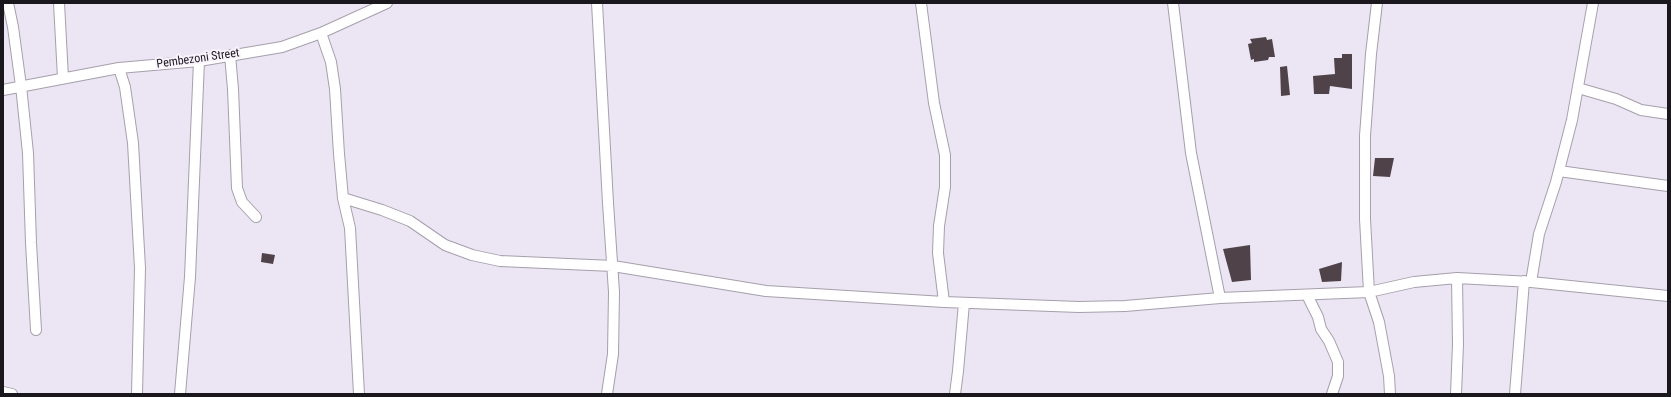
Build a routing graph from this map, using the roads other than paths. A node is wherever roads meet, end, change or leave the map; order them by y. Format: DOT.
graph roads {
  1 [pos="8,3"];
  2 [pos="59,3"];
  3 [pos="387,3"];
  4 [pos="597,3"];
  5 [pos="921,3"];
  6 [pos="1173,3"];
  7 [pos="1377,3"];
  8 [pos="1593,3"];
  9 [pos="321,33"];
  10 [pos="230,55"];
  11 [pos="199,61"];
  12 [pos="120,68"];
  13 [pos="63,78"];
  14 [pos="22,86"];
  15 [pos="1578,88"];
  16 [pos="3,90"];
  17 [pos="1668,114"];
  18 [pos="1559,171"];
  19 [pos="1668,186"];
  20 [pos="343,198"];
  21 [pos="256,217"];
  22 [pos="613,266"];
  23 [pos="1457,278"];
  24 [pos="1528,282"];
  25 [pos="1369,292"];
  26 [pos="1307,296"];
  27 [pos="1668,296"];
  28 [pos="1220,298"];
  29 [pos="944,302"];
  30 [pos="964,303"];
  31 [pos="36,330"];
  32 [pos="3,392"];
  33 [pos="12,394"];
  34 [pos="137,394"];
  35 [pos="180,394"];
  36 [pos="359,394"];
  37 [pos="607,394"];
  38 [pos="955,394"];
  39 [pos="1332,394"];
  40 [pos="1390,394"];
  41 [pos="1456,394"];
  42 [pos="1515,394"];
  1 -- 14 [label="street"];
  2 -- 13 [label="street"];
  3 -- 9 [label="street, Pembezoni Street"];
  4 -- 22 [label="street"];
  5 -- 29 [label="street"];
  6 -- 28 [label="street"];
  7 -- 25 [label="street"];
  8 -- 15 [label="street"];
  9 -- 10 [label="street, Pembezoni Street"];
  9 -- 20 [label="street"];
  10 -- 11 [label="street, Pembezoni Street"];
  10 -- 21 [label="street"];
  11 -- 12 [label="street, Pembezoni Street"];
  11 -- 35 [label="street"];
  12 -- 13 [label="street, Pembezoni Street"];
  12 -- 34 [label="street"];
  13 -- 14 [label="street, Pembezoni Street"];
  14 -- 16 [label="street, Pembezoni Street"];
  14 -- 31 [label="street"];
  15 -- 17 [label="street"];
  15 -- 18 [label="street"];
  18 -- 19 [label="street"];
  18 -- 24 [label="street"];
  20 -- 22 [label="street"];
  20 -- 36 [label="street"];
  22 -- 29 [label="street"];
  22 -- 37 [label="street"];
  23 -- 24 [label="street"];
  23 -- 25 [label="street"];
  23 -- 41 [label="street"];
  24 -- 27 [label="street"];
  24 -- 42 [label="street"];
  25 -- 26 [label="street"];
  25 -- 40 [label="street"];
  26 -- 28 [label="street"];
  26 -- 39 [label="street"];
  28 -- 30 [label="street"];
  29 -- 30 [label="street"];
  30 -- 38 [label="street"];
  32 -- 33 [label="street"];
}
